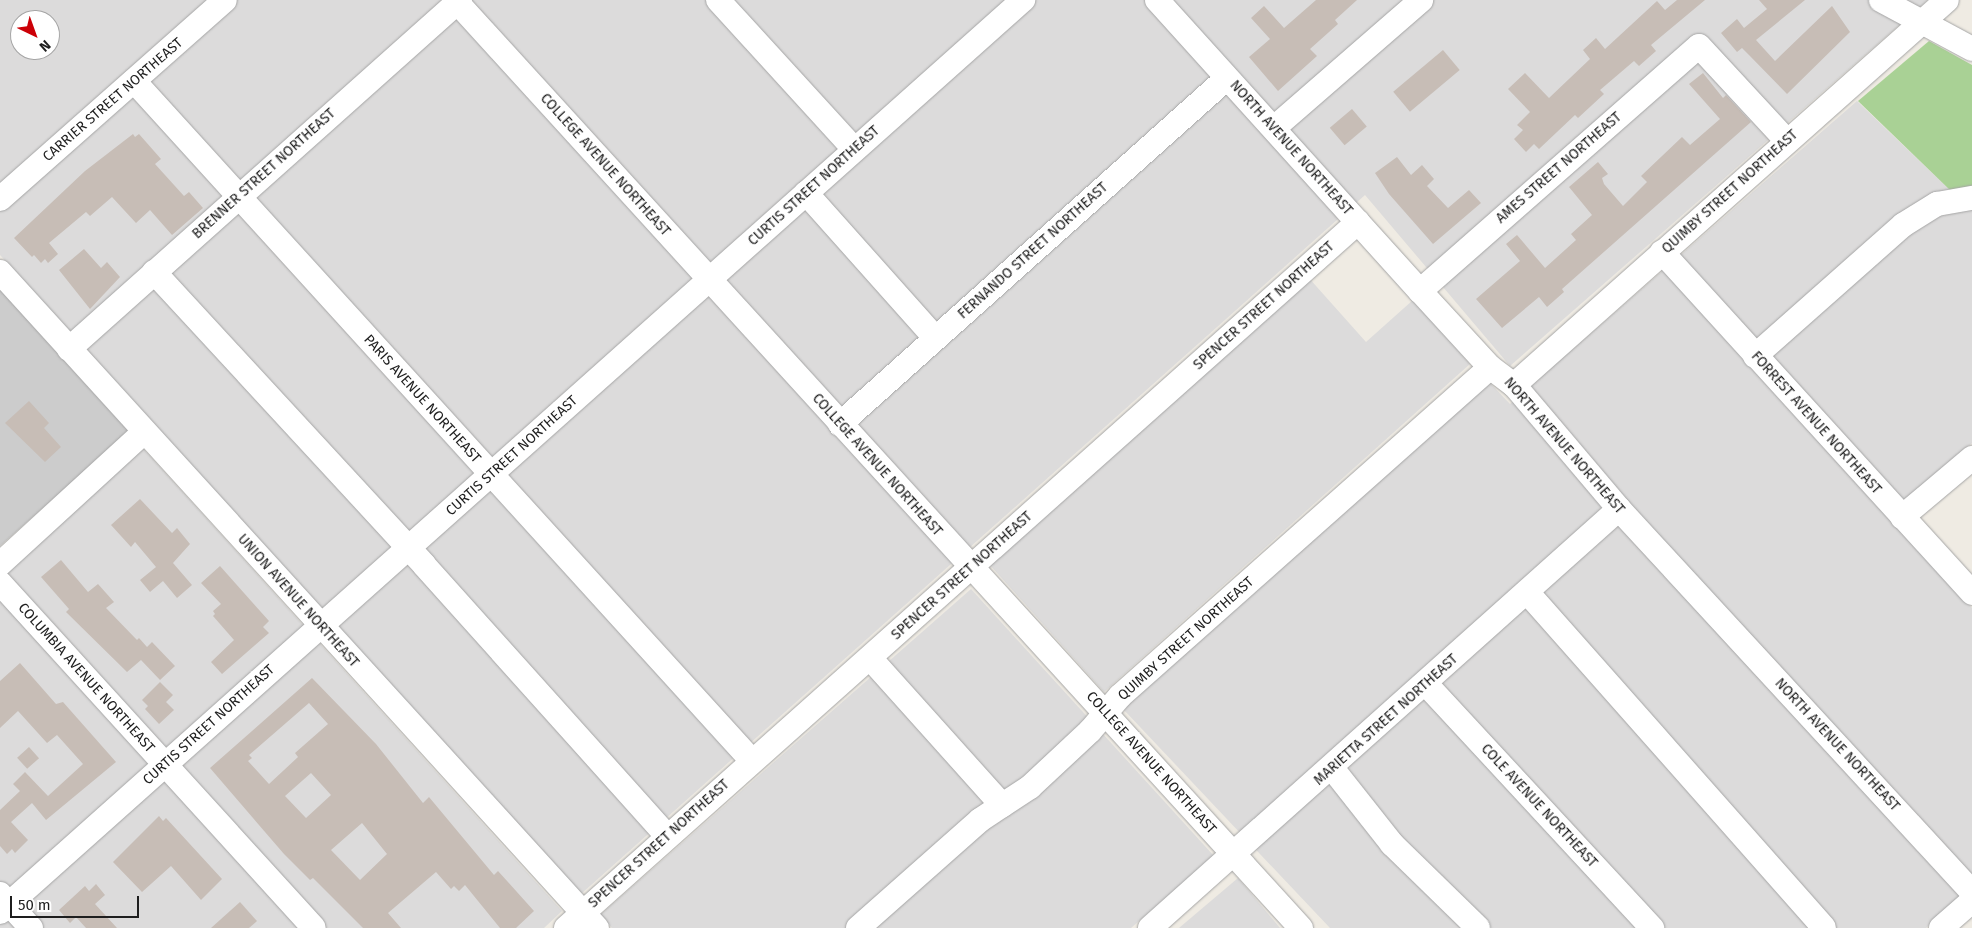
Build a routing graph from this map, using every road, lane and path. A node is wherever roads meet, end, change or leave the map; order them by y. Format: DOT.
graph roads {
  1 [pos="225,0"];
  2 [pos="718,0"];
  3 [pos="1022,0"];
  4 [pos="1157,0"];
  5 [pos="1420,0"];
  6 [pos="1881,0"];
  7 [pos="1947,0"];
  8 [pos="457,1"];
  9 [pos="1920,23"];
  10 [pos="1972,49"];
  11 [pos="1227,78"];
  12 [pos="134,81"];
  13 [pos="1274,128"];
  14 [pos="1787,141"];
  15 [pos="854,149"];
  16 [pos="806,193"];
  17 [pos="237,197"];
  18 [pos="1972,198"];
  19 [pos="0,199"];
  20 [pos="1358,222"];
  21 [pos="1662,252"];
  22 [pos="154,272"];
  23 [pos="3,281"];
  24 [pos="710,281"];
  25 [pos="1420,291"];
  26 [pos="936,338"];
  27 [pos="69,349"];
  28 [pos="1755,356"];
  29 [pos="1490,367"];
  30 [pos="1514,385"];
  31 [pos="840,424"];
  32 [pos="144,432"];
  33 [pos="1972,458"];
  34 [pos="491,475"];
  35 [pos="1620,509"];
  36 [pos="1902,517"];
  37 [pos="408,548"];
  38 [pos="0,564"];
  39 [pos="972,568"];
  40 [pos="0,583"];
  41 [pos="1527,592"];
  42 [pos="1972,593"];
  43 [pos="321,626"];
  44 [pos="870,658"];
  45 [pos="1426,684"];
  46 [pos="1106,713"];
  47 [pos="752,761"];
  48 [pos="165,765"];
  49 [pos="1332,768"];
  50 [pos="1002,805"];
  51 [pos="668,837"];
  52 [pos="1235,855"];
  53 [pos="1972,892"];
  54 [pos="1972,901"];
  55 [pos="3,903"];
  56 [pos="590,920"];
  57 [pos="31,928"];
  58 [pos="314,928"];
  59 [pos="566,928"];
  60 [pos="858,928"];
  61 [pos="1150,928"];
  62 [pos="1301,928"];
  63 [pos="1478,928"];
  64 [pos="1652,928"];
  65 [pos="1824,928"];
  66 [pos="1941,928"];
  1 -- 12 [label="street, CARRIER STREET NORTHEAST"];
  2 -- 15 [label="street"];
  3 -- 15 [label="street, CURTIS STREET NORTHEAST"];
  4 -- 11 [label="street, NORTH AVENUE NORTHEAST"];
  5 -- 13 [label="street"];
  6 -- 9 [label="street"];
  7 -- 9 [label="street, QUIMBY STREET NORTHEAST"];
  8 -- 17 [label="street, BRENNER STREET NORTHEAST"];
  8 -- 24 [label="street, COLLEGE AVENUE NORTHEAST"];
  9 -- 10 [label="street"];
  9 -- 14 [label="street, QUIMBY STREET NORTHEAST"];
  11 -- 13 [label="street, NORTH AVENUE NORTHEAST"];
  11 -- 26 [label="street, FERNANDO STREET NORTHEAST"];
  12 -- 17 [label="street, PARIS AVENUE NORTHEAST"];
  12 -- 19 [label="street, CARRIER STREET NORTHEAST"];
  13 -- 20 [label="street, NORTH AVENUE NORTHEAST"];
  14 -- 21 [label="street, QUIMBY STREET NORTHEAST"];
  14 -- 25 [label="street, AMES STREET NORTHEAST"];
  15 -- 16 [label="street, CURTIS STREET NORTHEAST"];
  16 -- 24 [label="street, CURTIS STREET NORTHEAST"];
  16 -- 26 [label="street"];
  17 -- 22 [label="street, BRENNER STREET NORTHEAST"];
  17 -- 34 [label="street, PARIS AVENUE NORTHEAST"];
  18 -- 28 [label="street"];
  20 -- 25 [label="street, NORTH AVENUE NORTHEAST"];
  20 -- 39 [label="street, SPENCER STREET NORTHEAST"];
  21 -- 28 [label="street, FORREST AVENUE NORTHEAST"];
  21 -- 30 [label="street, QUIMBY STREET NORTHEAST"];
  22 -- 27 [label="street, BRENNER STREET NORTHEAST"];
  22 -- 37 [label="street"];
  23 -- 27 [label="street, UNION AVENUE NORTHEAST"];
  24 -- 31 [label="street, COLLEGE AVENUE NORTHEAST"];
  24 -- 34 [label="street, CURTIS STREET NORTHEAST"];
  25 -- 29 [label="street, NORTH AVENUE NORTHEAST"];
  26 -- 31 [label="street, FERNANDO STREET NORTHEAST"];
  27 -- 32 [label="street, UNION AVENUE NORTHEAST"];
  28 -- 36 [label="street, FORREST AVENUE NORTHEAST"];
  29 -- 30 [label="street, NORTH AVENUE NORTHEAST"];
  29 -- 46 [label="street, QUIMBY STREET NORTHEAST"];
  30 -- 35 [label="street, NORTH AVENUE NORTHEAST"];
  31 -- 39 [label="street, COLLEGE AVENUE NORTHEAST"];
  32 -- 38 [label="street"];
  32 -- 43 [label="street, UNION AVENUE NORTHEAST"];
  33 -- 36 [label="street"];
  34 -- 37 [label="street, CURTIS STREET NORTHEAST"];
  34 -- 47 [label="street, PARIS AVENUE NORTHEAST"];
  35 -- 41 [label="street, MARIETTA STREET NORTHEAST"];
  35 -- 53 [label="street, NORTH AVENUE NORTHEAST"];
  36 -- 42 [label="street, FORREST AVENUE NORTHEAST"];
  37 -- 43 [label="street, CURTIS STREET NORTHEAST"];
  37 -- 51 [label="street"];
  39 -- 44 [label="street, SPENCER STREET NORTHEAST"];
  39 -- 46 [label="street, COLLEGE AVENUE NORTHEAST"];
  40 -- 48 [label="street, COLUMBIA AVENUE NORTHEAST"];
  41 -- 45 [label="street, MARIETTA STREET NORTHEAST"];
  41 -- 65 [label="street"];
  43 -- 48 [label="street, CURTIS STREET NORTHEAST"];
  43 -- 56 [label="street, UNION AVENUE NORTHEAST"];
  44 -- 47 [label="street, SPENCER STREET NORTHEAST"];
  44 -- 50 [label="street"];
  45 -- 49 [label="street, MARIETTA STREET NORTHEAST"];
  45 -- 64 [label="street, COLE AVENUE NORTHEAST"];
  46 -- 50 [label="street, QUIMBY STREET NORTHEAST"];
  46 -- 52 [label="street, COLLEGE AVENUE NORTHEAST"];
  47 -- 51 [label="street, SPENCER STREET NORTHEAST"];
  48 -- 55 [label="street, CURTIS STREET NORTHEAST"];
  48 -- 58 [label="street, COLUMBIA AVENUE NORTHEAST"];
  49 -- 52 [label="street, MARIETTA STREET NORTHEAST"];
  49 -- 63 [label="street"];
  50 -- 60 [label="street, QUIMBY STREET NORTHEAST"];
  51 -- 56 [label="street, SPENCER STREET NORTHEAST"];
  52 -- 61 [label="street, MARIETTA STREET NORTHEAST"];
  52 -- 62 [label="street, COLLEGE AVENUE NORTHEAST"];
  54 -- 66 [label="street"];
  55 -- 57 [label="street"];
  56 -- 59 [label="street, SPENCER STREET NORTHEAST"];
}
